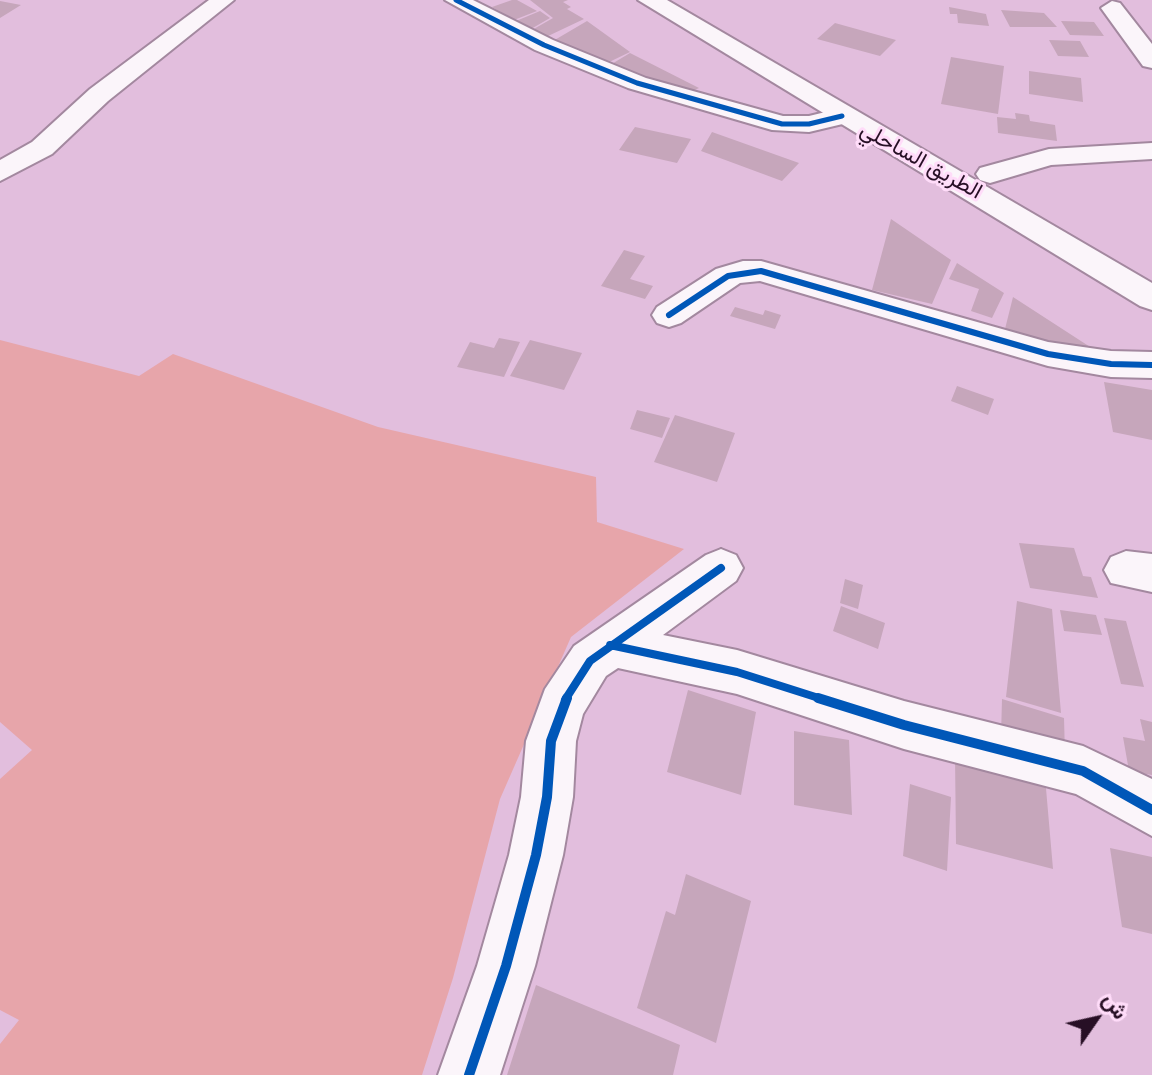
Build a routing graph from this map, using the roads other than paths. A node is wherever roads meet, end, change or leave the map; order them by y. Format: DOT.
graph roads {
  1 [pos="223,0"];
  2 [pos="456,0"];
  3 [pos="650,0"];
  4 [pos="687,0"];
  5 [pos="1112,8"];
  6 [pos="1152,61"];
  7 [pos="842,116"];
  8 [pos="1152,151"];
  9 [pos="0,172"];
  10 [pos="990,174"];
  11 [pos="1152,267"];
  12 [pos="1152,298"];
  13 [pos="669,315"];
  14 [pos="1152,365"];
  15 [pos="721,568"];
  16 [pos="610,645"];
  17 [pos="1152,810"];
  18 [pos="469,1075"];
  1 -- 9 [label="street"];
  2 -- 7 [label="street"];
  3 -- 7 [label="highway, الطريق الساحلي"];
  4 -- 10 [label="highway, الطريق الساحلي"];
  5 -- 6 [label="street"];
  7 -- 12 [label="highway, الطريق الساحلي"];
  8 -- 10 [label="street"];
  10 -- 11 [label="highway, الطريق الساحلي"];
  13 -- 14 [label="street"];
  15 -- 16 [label="street"];
  16 -- 17 [label="street"];
  16 -- 18 [label="street"];
}
